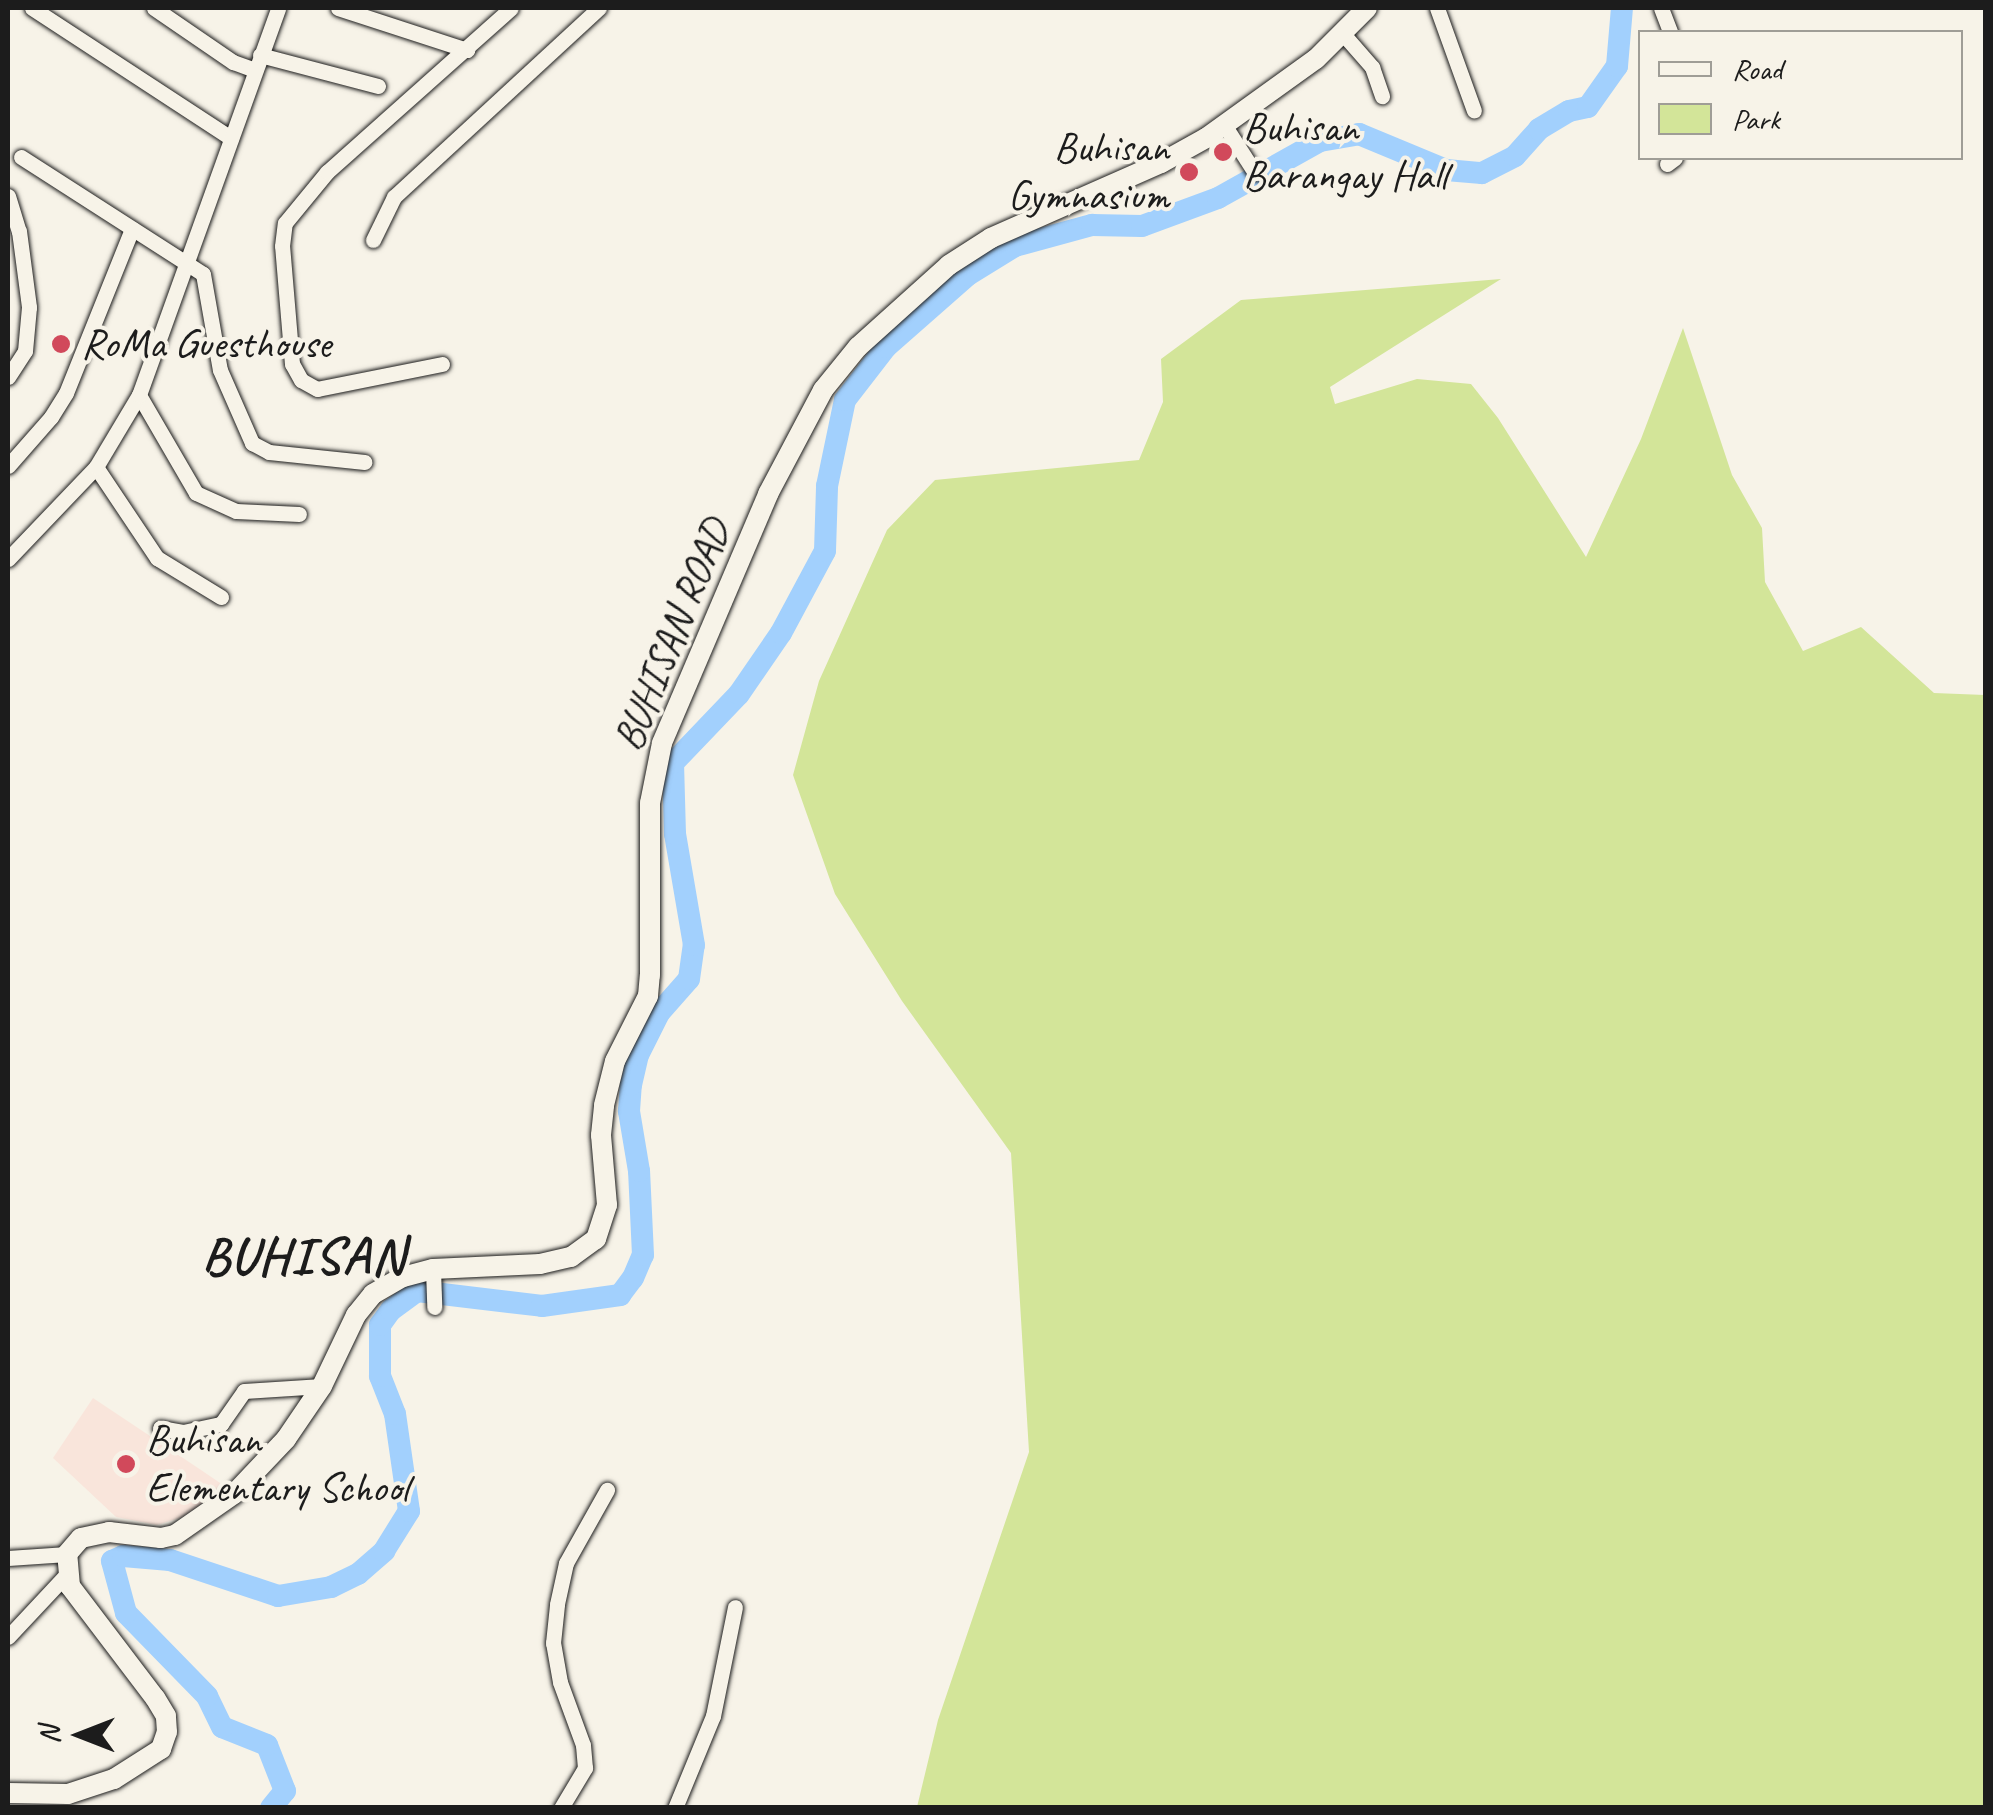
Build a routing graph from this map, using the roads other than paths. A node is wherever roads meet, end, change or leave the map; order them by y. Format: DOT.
graph roads {
  1 [pos="32,8"];
  2 [pos="154,8"];
  3 [pos="278,8"];
  4 [pos="338,8"];
  5 [pos="511,8"];
  6 [pos="598,8"];
  7 [pos="1367,8"];
  8 [pos="1437,8"];
  9 [pos="1344,35"];
  10 [pos="467,50"];
  11 [pos="258,63"];
  12 [pos="378,86"];
  13 [pos="1382,96"];
  14 [pos="1474,111"];
  15 [pos="1224,126"];
  16 [pos="231,138"];
  17 [pos="21,157"];
  18 [pos="1255,173"];
  19 [pos="8,196"];
  20 [pos="132,229"];
  21 [pos="373,240"];
  22 [pos="184,260"];
  23 [pos="442,364"];
  24 [pos="8,377"];
  25 [pos="139,395"];
  26 [pos="364,462"];
  27 [pos="8,466"];
  28 [pos="96,467"];
  29 [pos="299,514"];
  30 [pos="8,559"];
  31 [pos="221,597"];
  32 [pos="322,1386"];
  33 [pos="160,1428"];
  34 [pos="607,1490"];
  35 [pos="8,1558"];
  36 [pos="67,1565"];
  37 [pos="734,1606"];
  38 [pos="8,1638"];
  39 [pos="8,1794"];
  40 [pos="561,1808"];
  41 [pos="675,1808"];
  1 -- 16 [label="street"];
  2 -- 11 [label="street"];
  3 -- 11 [label="street"];
  4 -- 10 [label="street"];
  5 -- 10 [label="street"];
  6 -- 21 [label="street"];
  7 -- 9 [label="street, BUHISAN ROAD"];
  8 -- 14 [label="street"];
  9 -- 13 [label="street"];
  9 -- 15 [label="street, BUHISAN ROAD"];
  10 -- 23 [label="street"];
  11 -- 12 [label="street"];
  11 -- 16 [label="street"];
  15 -- 18 [label="street"];
  15 -- 32 [label="street, BUHISAN ROAD"];
  16 -- 22 [label="street"];
  17 -- 20 [label="street"];
  19 -- 24 [label="street"];
  20 -- 22 [label="street"];
  20 -- 27 [label="street"];
  22 -- 25 [label="street"];
  22 -- 26 [label="street"];
  25 -- 28 [label="street"];
  25 -- 29 [label="street"];
  28 -- 30 [label="street"];
  28 -- 31 [label="street"];
  32 -- 33 [label="street"];
  32 -- 36 [label="street, BUHISAN ROAD"];
  34 -- 40 [label="street"];
  35 -- 36 [label="street"];
  36 -- 38 [label="street"];
  36 -- 39 [label="street"];
  37 -- 41 [label="street"];
}
